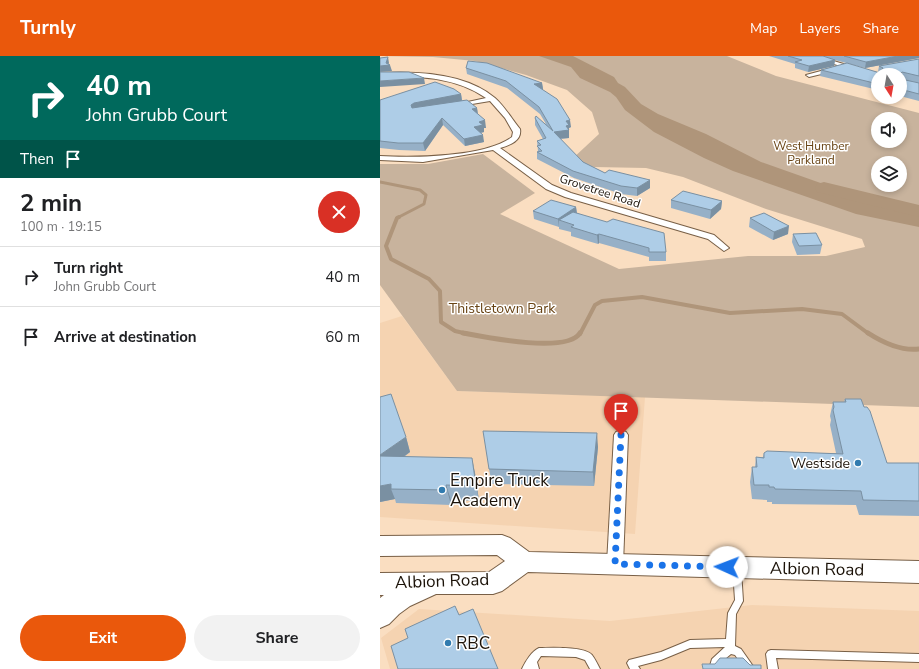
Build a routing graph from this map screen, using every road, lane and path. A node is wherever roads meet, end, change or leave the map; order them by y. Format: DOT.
graph roads {
  1 [pos="811,56"];
  2 [pos="845,67"];
  3 [pos="871,70"];
  4 [pos="863,72"];
  5 [pos="871,74"];
  6 [pos="380,75"];
  7 [pos="809,75"];
  8 [pos="492,99"];
  9 [pos="451,107"];
  10 [pos="495,148"];
  11 [pos="380,158"];
  12 [pos="724,248"];
  13 [pos="621,435"];
  14 [pos="380,546"];
  15 [pos="524,562"];
  16 [pos="615,564"];
  17 [pos="737,567"];
  18 [pos="919,572"];
  19 [pos="438,582"];
  20 [pos="380,584"];
  21 [pos="380,616"];
  22 [pos="730,646"];
  23 [pos="919,658"];
  24 [pos="533,665"];
  25 [pos="634,666"];
  26 [pos="527,669"];
  27 [pos="595,669"];
  28 [pos="714,669"];
  29 [pos="750,669"];
  30 [pos="773,669"];
  1 -- 2 [label="street"];
  2 -- 4 [label="street"];
  2 -- 7 [label="street"];
  3 -- 4 [label="street"];
  4 -- 5 [label="street"];
  6 -- 8 [label="street"];
  8 -- 9 [label="street"];
  8 -- 10 [label="street"];
  10 -- 11 [label="street"];
  10 -- 12 [label="street, Grovetree Road"];
  13 -- 16 [label="street"];
  14 -- 15 [label="main road"];
  15 -- 16 [label="main road, Albion Road"];
  15 -- 19 [label="main road, Albion Road"];
  16 -- 17 [label="main road, Albion Road"];
  17 -- 18 [label="main road, Albion Road"];
  17 -- 22 [label="lane"];
  19 -- 20 [label="main road, Albion Road"];
  19 -- 21 [label="main road"];
  22 -- 25 [label="lane"];
  22 -- 28 [label="lane"];
  22 -- 29 [label="lane"];
  23 -- 30 [label="lane"];
  24 -- 26 [label="lane"];
  24 -- 27 [label="lane"];
}
